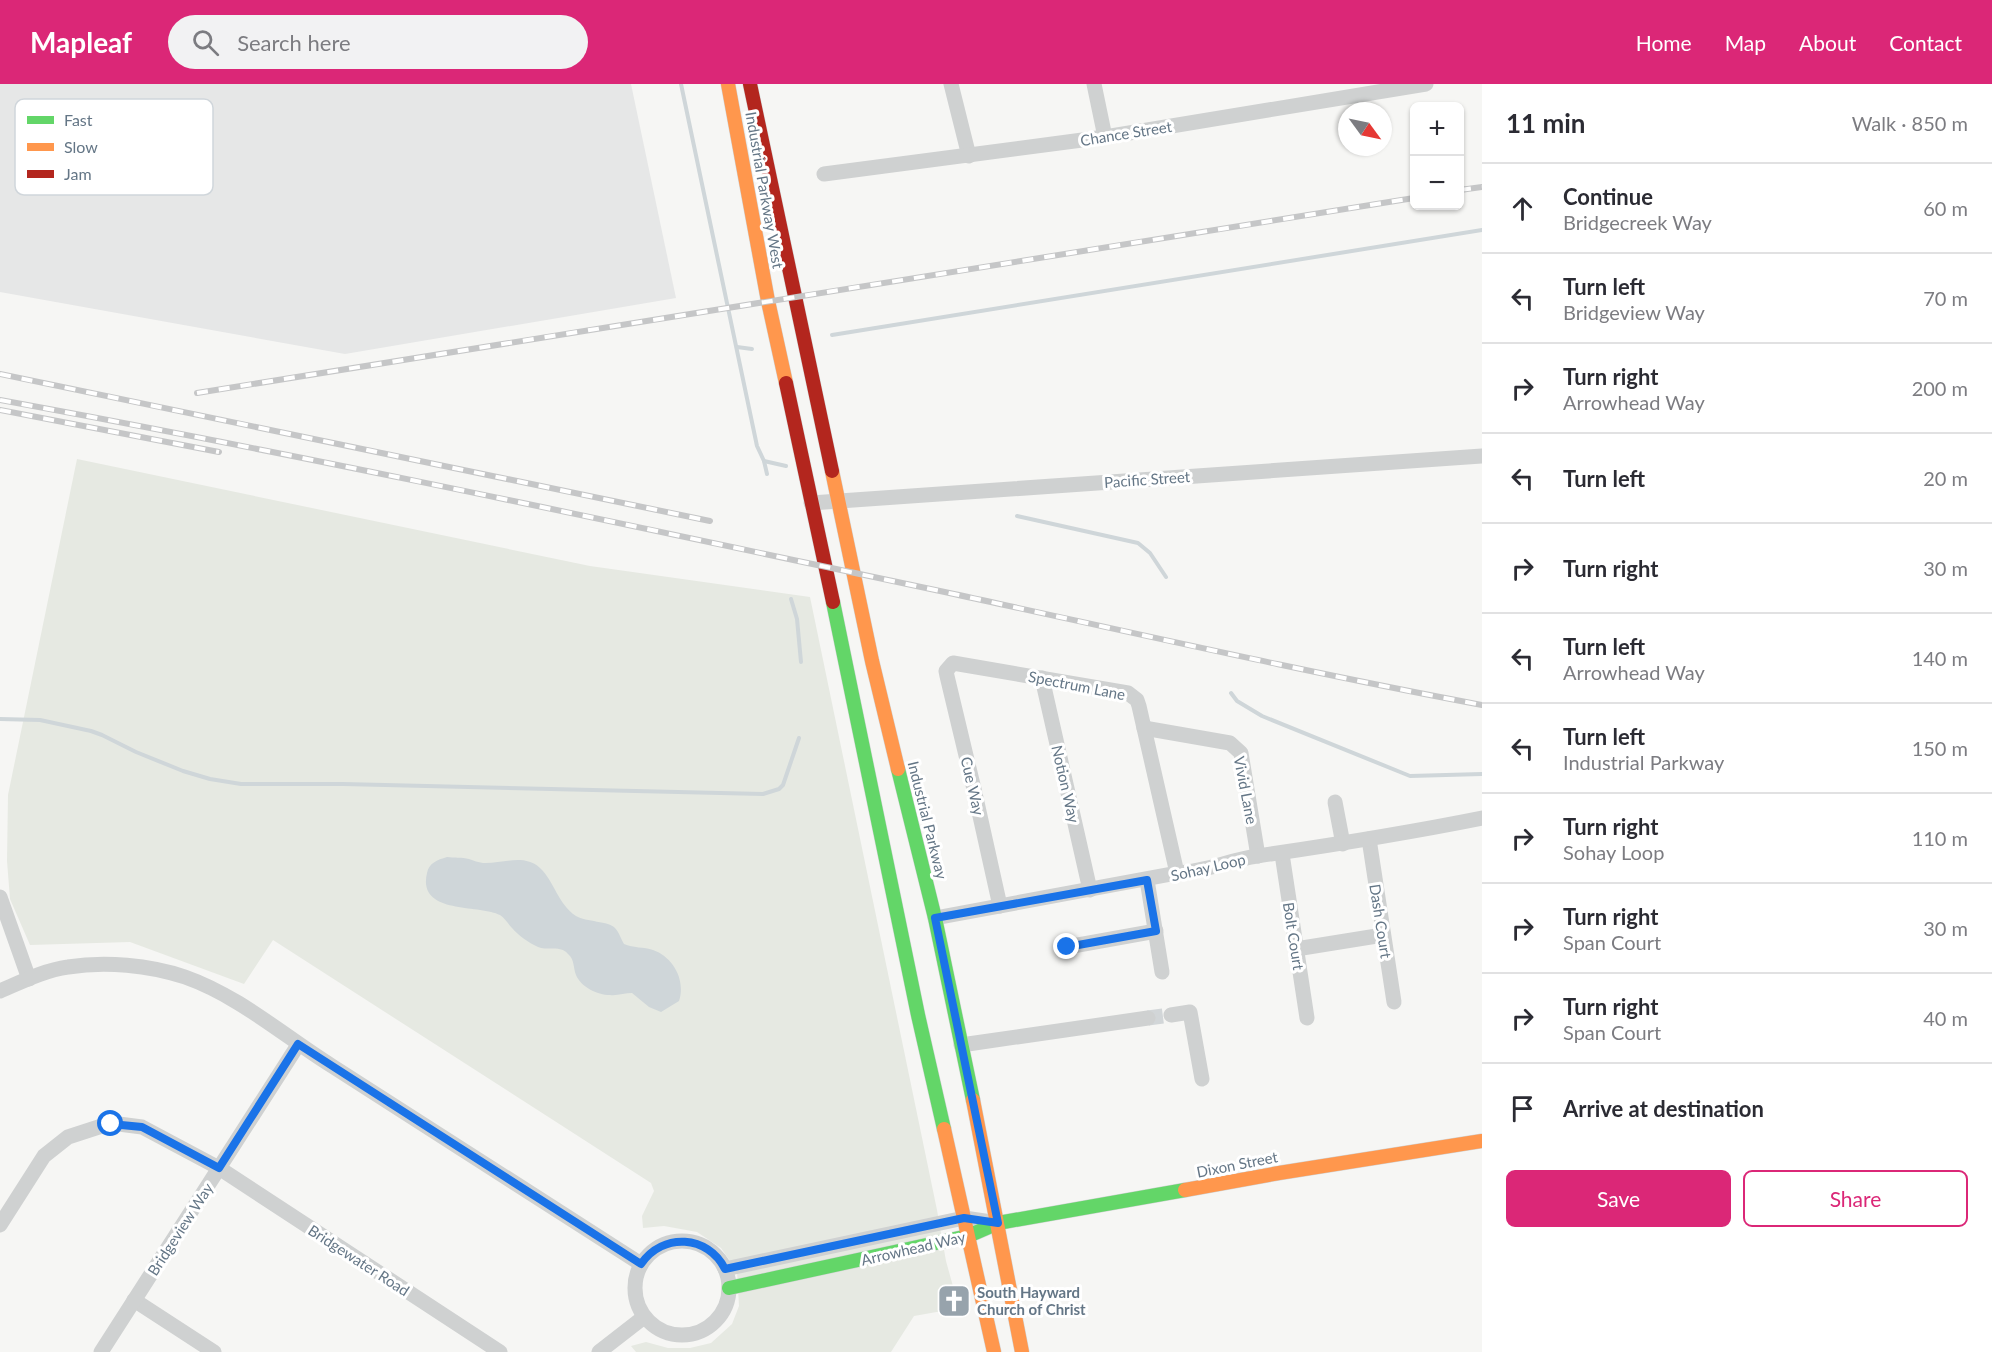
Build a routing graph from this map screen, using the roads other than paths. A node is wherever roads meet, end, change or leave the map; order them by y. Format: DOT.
graph roads {
  1 [pos="728,84"];
  2 [pos="750,84"];
  3 [pos="951,84"];
  4 [pos="1094,84"];
  5 [pos="1426,84"];
  6 [pos="1372,88"];
  7 [pos="1105,136"];
  8 [pos="969,156"];
  9 [pos="824,174"];
  10 [pos="795,297"];
  11 [pos="1482,456"];
  12 [pos="837,500"];
  13 [pos="811,503"];
  14 [pos="949,666"];
  15 [pos="1042,678"];
  16 [pos="1144,728"];
  17 [pos="1335,802"];
  18 [pos="1482,818"];
  19 [pos="1369,840"];
  20 [pos="1343,844"];
  21 [pos="1282,854"];
  22 [pos="1258,856"];
  23 [pos="1177,873"];
  24 [pos="1147,880"];
  25 [pos="1090,890"];
  26 [pos="0,897"];
  27 [pos="1000,906"];
  28 [pos="935,918"];
  29 [pos="1156,931"];
  30 [pos="1383,935"];
  31 [pos="1067,947"];
  32 [pos="1296,949"];
  33 [pos="1162,972"];
  34 [pos="29,979"];
  35 [pos="0,991"];
  36 [pos="1394,1002"];
  37 [pos="1171,1015"];
  38 [pos="1148,1018"];
  39 [pos="1307,1018"];
  40 [pos="298,1044"];
  41 [pos="961,1046"];
  42 [pos="1202,1079"];
  43 [pos="1482,1140"];
  44 [pos="219,1168"];
  45 [pos="964,1218"];
  46 [pos="998,1223"];
  47 [pos="0,1225"];
  48 [pos="968,1236"];
  49 [pos="641,1264"];
  50 [pos="725,1269"];
  51 [pos="729,1288"];
  52 [pos="134,1300"];
  53 [pos="644,1317"];
  54 [pos="101,1352"];
  55 [pos="214,1352"];
  56 [pos="500,1352"];
  57 [pos="599,1352"];
  58 [pos="994,1352"];
  59 [pos="1022,1352"];
  1 -- 13 [label="main road, Industrial Parkway West"];
  2 -- 10 [label="main road, Industrial Parkway West"];
  3 -- 8 [label="street"];
  4 -- 7 [label="street"];
  5 -- 6 [label="street, Chance Street"];
  6 -- 7 [label="street, Chance Street"];
  7 -- 8 [label="street, Chance Street"];
  8 -- 9 [label="street, Chance Street"];
  10 -- 12 [label="main road, Industrial Parkway"];
  11 -- 12 [label="street, Pacific Street"];
  12 -- 13 [label="street, Pacific Street"];
  12 -- 28 [label="main road, Industrial Parkway"];
  13 -- 45 [label="main road"];
  14 -- 15 [label="street, Spectrum Lane"];
  14 -- 27 [label="street, Cue Way"];
  15 -- 16 [label="street, Spectrum Lane"];
  15 -- 25 [label="street, Notion Way"];
  16 -- 22 [label="street, Vivid Lane"];
  16 -- 23 [label="street, Spectrum Lane"];
  17 -- 20 [label="street"];
  18 -- 19 [label="street, Sohay Loop"];
  19 -- 20 [label="street, Sohay Loop"];
  19 -- 30 [label="street, Dash Court"];
  20 -- 21 [label="street, Sohay Loop"];
  21 -- 22 [label="street, Sohay Loop"];
  21 -- 32 [label="street, Bolt Court"];
  22 -- 23 [label="street, Sohay Loop"];
  23 -- 24 [label="street, Sohay Loop"];
  24 -- 25 [label="street, Sohay Loop"];
  24 -- 29 [label="street"];
  25 -- 27 [label="street, Sohay Loop"];
  26 -- 34 [label="street"];
  27 -- 28 [label="street, Sohay Loop"];
  28 -- 41 [label="main road, Industrial Parkway"];
  29 -- 31 [label="street"];
  29 -- 33 [label="street"];
  30 -- 32 [label="street"];
  30 -- 36 [label="street, Dash Court"];
  32 -- 39 [label="street, Bolt Court"];
  34 -- 35 [label="street"];
  34 -- 40 [label="street"];
  37 -- 42 [label="street"];
  38 -- 41 [label="street"];
  40 -- 44 [label="street, Bridgeview Way"];
  40 -- 49 [label="street"];
  41 -- 46 [label="main road, Industrial Parkway"];
  43 -- 46 [label="main road, Dixon Street"];
  44 -- 47 [label="street, Bridgewater Road"];
  44 -- 52 [label="street, Bridgeview Way"];
  44 -- 56 [label="street, Bridgewater Road"];
  45 -- 46 [label="street, Arrowhead Way"];
  45 -- 48 [label="main road"];
  45 -- 50 [label="street, Arrowhead Way"];
  46 -- 48 [label="main road, Arrowhead Way"];
  46 -- 59 [label="main road, Industrial Parkway"];
  48 -- 51 [label="main road, Arrowhead Way"];
  48 -- 58 [label="main road"];
  49 -- 50 [label="street"];
  49 -- 53 [label="street"];
  50 -- 51 [label="street"];
  51 -- 53 [label="street"];
  52 -- 54 [label="street, Bridgeview Way"];
  52 -- 55 [label="street"];
  53 -- 57 [label="street"];
}
